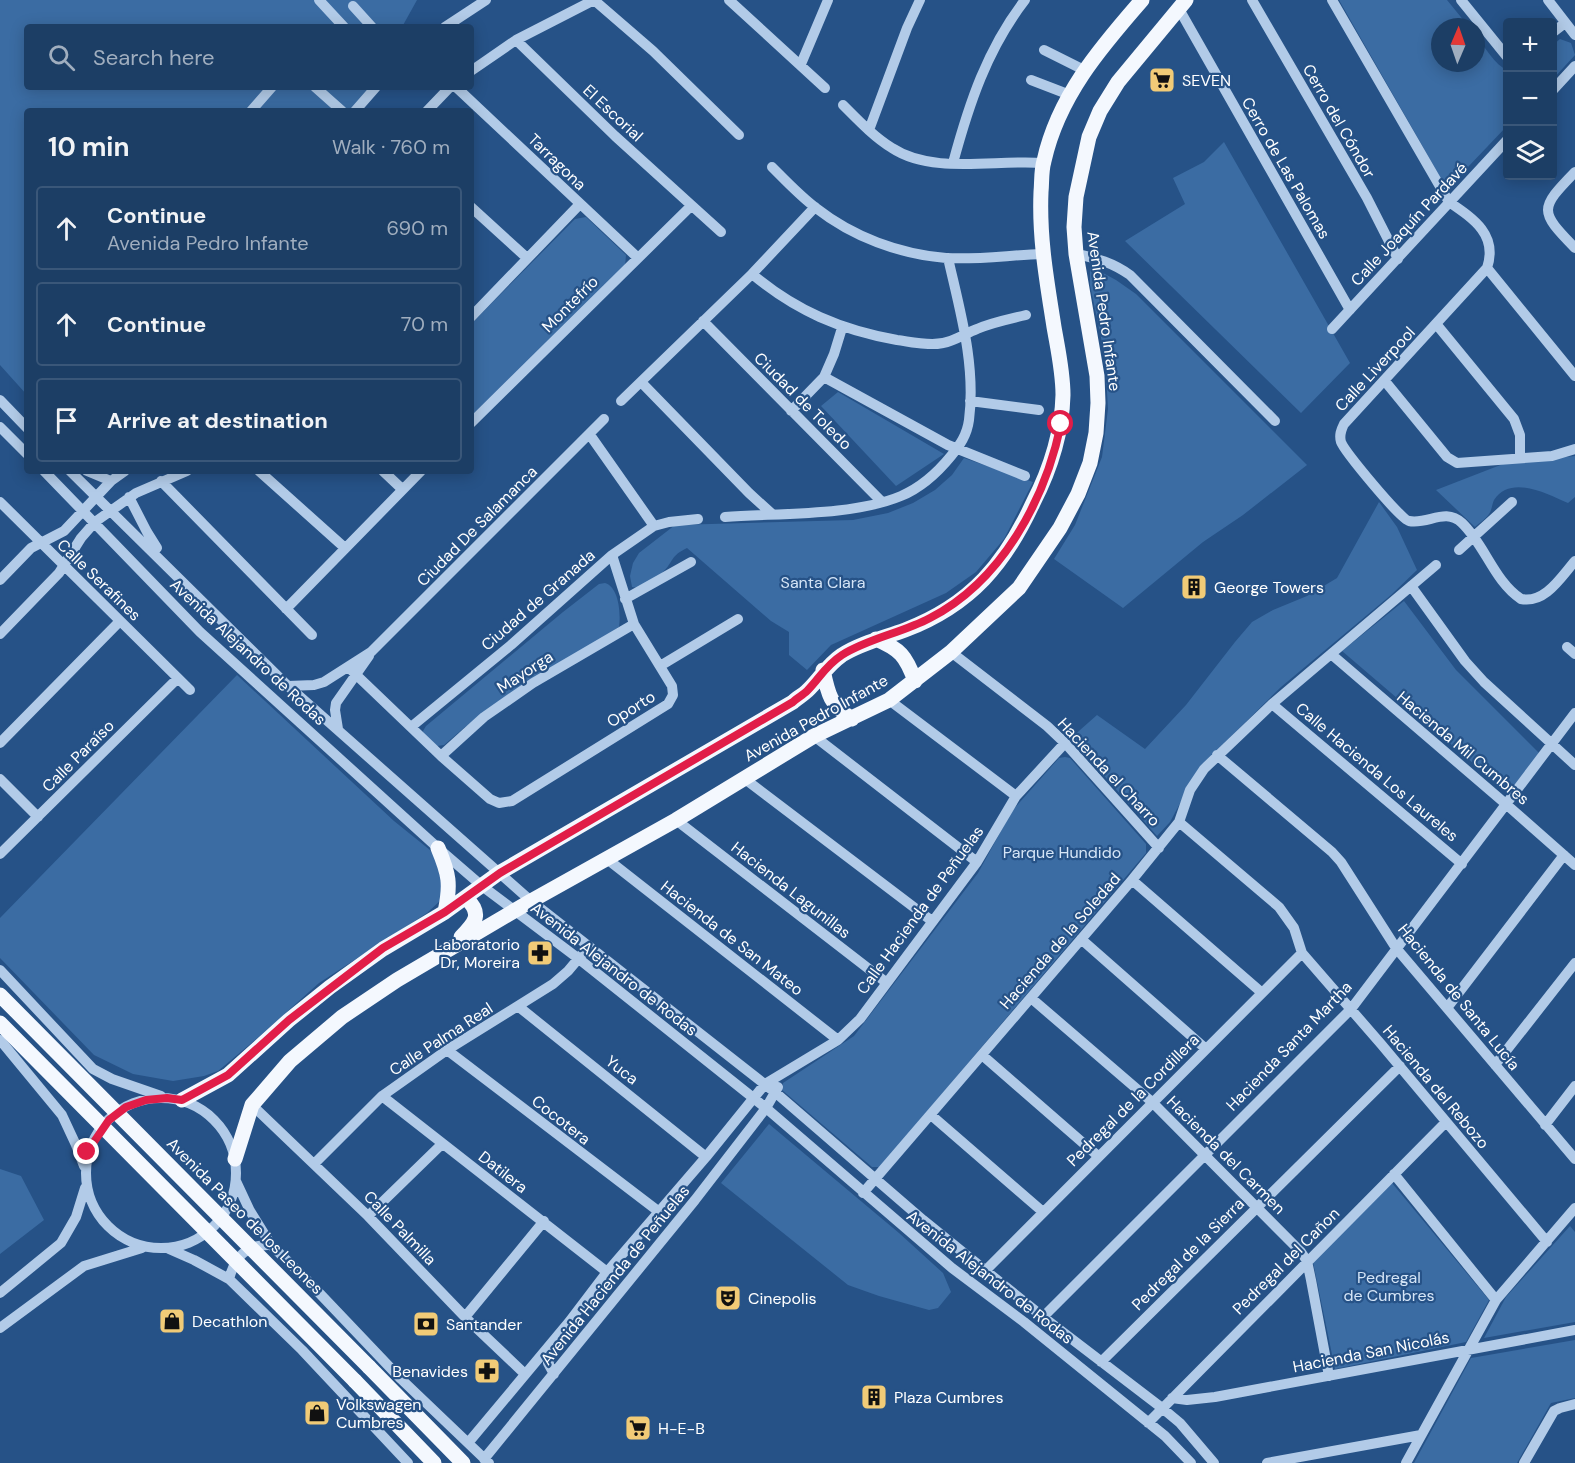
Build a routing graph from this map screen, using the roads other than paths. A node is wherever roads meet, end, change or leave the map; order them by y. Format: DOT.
graph roads {
  1 [pos="319,0"];
  2 [pos="486,0"];
  3 [pos="594,0"];
  4 [pos="828,0"];
  5 [pos="920,0"];
  6 [pos="1025,0"];
  7 [pos="1142,0"];
  8 [pos="1252,0"];
  9 [pos="1332,0"];
  10 [pos="1461,0"];
  11 [pos="1548,0"];
  12 [pos="353,2"];
  13 [pos="734,2"];
  14 [pos="1182,4"];
  15 [pos="1565,23"];
  16 [pos="341,24"];
  17 [pos="370,24"];
  18 [pos="450,24"];
  19 [pos="1557,29"];
  20 [pos="1575,35"];
  21 [pos="516,40"];
  22 [pos="1044,50"];
  23 [pos="1503,52"];
  24 [pos="801,64"];
  25 [pos="1575,66"];
  26 [pos="474,69"];
  27 [pos="1084,70"];
  28 [pos="1031,80"];
  29 [pos="1557,86"];
  30 [pos="825,88"];
  31 [pos="269,90"];
  32 [pos="318,90"];
  33 [pos="373,90"];
  34 [pos="447,90"];
  35 [pos="459,90"];
  36 [pos="1070,95"];
  37 [pos="843,105"];
  38 [pos="254,108"];
  39 [pos="339,108"];
  40 [pos="358,108"];
  41 [pos="430,108"];
  42 [pos="869,130"];
  43 [pos="740,135"];
  44 [pos="1503,144"];
  45 [pos="953,163"];
  46 [pos="1043,163"];
  47 [pos="772,168"];
  48 [pos="1575,172"];
  49 [pos="1449,202"];
  50 [pos="579,205"];
  51 [pos="691,207"];
  52 [pos="815,207"];
  53 [pos="474,210"];
  54 [pos="721,231"];
  55 [pos="1575,248"];
  56 [pos="1042,254"];
  57 [pos="1076,255"];
  58 [pos="527,258"];
  59 [pos="638,258"];
  60 [pos="948,258"];
  61 [pos="1398,259"];
  62 [pos="1487,268"];
  63 [pos="752,274"];
  64 [pos="1350,310"];
  65 [pos="474,314"];
  66 [pos="1026,315"];
  67 [pos="703,321"];
  68 [pos="1437,325"];
  69 [pos="842,328"];
  70 [pos="1332,328"];
  71 [pos="965,334"];
  72 [pos="1575,376"];
  73 [pos="824,377"];
  74 [pos="1384,380"];
  75 [pos="641,382"];
  76 [pos="0,400"];
  77 [pos="970,401"];
  78 [pos="621,402"];
  79 [pos="1039,410"];
  80 [pos="791,411"];
  81 [pos="604,419"];
  82 [pos="474,420"];
  83 [pos="1275,420"];
  84 [pos="24,425"];
  85 [pos="0,427"];
  86 [pos="590,435"];
  87 [pos="957,448"];
  88 [pos="1575,449"];
  89 [pos="24,451"];
  90 [pos="1520,458"];
  91 [pos="47,474"];
  92 [pos="73,474"];
  93 [pos="93,474"];
  94 [pos="121,474"];
  95 [pos="180,474"];
  96 [pos="261,474"];
  97 [pos="385,474"];
  98 [pos="418,474"];
  99 [pos="1025,476"];
  100 [pos="111,481"];
  101 [pos="161,482"];
  102 [pos="402,489"];
  103 [pos="97,496"];
  104 [pos="127,499"];
  105 [pos="0,502"];
  106 [pos="882,502"];
  107 [pos="1512,502"];
  108 [pos="112,510"];
  109 [pos="84,511"];
  110 [pos="771,513"];
  111 [pos="725,517"];
  112 [pos="698,519"];
  113 [pos="95,522"];
  114 [pos="654,526"];
  115 [pos="1474,537"];
  116 [pos="39,543"];
  117 [pos="345,548"];
  118 [pos="1459,550"];
  119 [pos="612,555"];
  120 [pos="1575,561"];
  121 [pos="691,562"];
  122 [pos="64,565"];
  123 [pos="1436,565"];
  124 [pos="174,573"];
  125 [pos="0,580"];
  126 [pos="1411,586"];
  127 [pos="624,599"];
  128 [pos="286,609"];
  129 [pos="738,619"];
  130 [pos="120,621"];
  131 [pos="634,624"];
  132 [pos="0,634"];
  133 [pos="312,635"];
  134 [pos="876,639"];
  135 [pos="371,652"];
  136 [pos="951,652"];
  137 [pos="1331,654"];
  138 [pos="660,666"];
  139 [pos="348,667"];
  140 [pos="823,670"];
  141 [pos="356,676"];
  142 [pos="177,679"];
  143 [pos="915,681"];
  144 [pos="288,686"];
  145 [pos="190,690"];
  146 [pos="889,700"];
  147 [pos="1272,704"];
  148 [pos="1575,713"];
  149 [pos="852,719"];
  150 [pos="411,728"];
  151 [pos="339,729"];
  152 [pos="814,736"];
  153 [pos="0,743"];
  154 [pos="1065,743"];
  155 [pos="1551,744"];
  156 [pos="1217,755"];
  157 [pos="441,756"];
  158 [pos="1575,765"];
  159 [pos="0,779"];
  160 [pos="745,779"];
  161 [pos="1017,796"];
  162 [pos="1507,805"];
  163 [pos="38,817"];
  164 [pos="676,820"];
  165 [pos="1179,822"];
  166 [pos="438,848"];
  167 [pos="1159,848"];
  168 [pos="0,854"];
  169 [pos="1564,855"];
  170 [pos="607,859"];
  171 [pos="977,862"];
  172 [pos="1462,864"];
  173 [pos="1575,865"];
  174 [pos="500,873"];
  175 [pos="1132,880"];
  176 [pos="482,886"];
  177 [pos="466,898"];
  178 [pos="531,901"];
  179 [pos="514,910"];
  180 [pos="445,912"];
  181 [pos="932,921"];
  182 [pos="1081,939"];
  183 [pos="589,946"];
  184 [pos="451,948"];
  185 [pos="1396,948"];
  186 [pos="1302,953"];
  187 [pos="579,959"];
  188 [pos="1575,963"];
  189 [pos="0,970"];
  190 [pos="887,983"];
  191 [pos="1262,992"];
  192 [pos="0,995"];
  193 [pos="1031,998"];
  194 [pos="30,1000"];
  195 [pos="519,1006"];
  196 [pos="1447,1008"];
  197 [pos="1351,1009"];
  198 [pos="0,1023"];
  199 [pos="0,1038"];
  200 [pos="838,1040"];
  201 [pos="1206,1049"];
  202 [pos="447,1050"];
  203 [pos="982,1055"];
  204 [pos="1495,1065"];
  205 [pos="1400,1066"];
  206 [pos="781,1075"];
  207 [pos="765,1084"];
  208 [pos="1575,1086"];
  209 [pos="776,1093"];
  210 [pos="382,1096"];
  211 [pos="753,1097"];
  212 [pos="174,1099"];
  213 [pos="1152,1102"];
  214 [pos="252,1105"];
  215 [pos="766,1108"];
  216 [pos="931,1115"];
  217 [pos="1446,1122"];
  218 [pos="1545,1125"];
  219 [pos="442,1144"];
  220 [pos="1204,1154"];
  221 [pos="1098,1156"];
  222 [pos="706,1157"];
  223 [pos="235,1159"];
  224 [pos="1575,1159"];
  225 [pos="314,1164"];
  226 [pos="84,1166"];
  227 [pos="1394,1174"];
  228 [pos="875,1178"];
  229 [pos="236,1181"];
  230 [pos="84,1188"];
  231 [pos="863,1193"];
  232 [pos="1256,1207"];
  233 [pos="1575,1208"];
  234 [pos="658,1211"];
  235 [pos="1043,1212"];
  236 [pos="368,1216"];
  237 [pos="544,1221"];
  238 [pos="1546,1242"];
  239 [pos="271,1245"];
  240 [pos="142,1247"];
  241 [pos="169,1249"];
  242 [pos="1307,1261"];
  243 [pos="986,1270"];
  244 [pos="607,1272"];
  245 [pos="229,1279"];
  246 [pos="0,1293"];
  247 [pos="1496,1300"];
  248 [pos="465,1317"];
  249 [pos="1043,1317"];
  250 [pos="569,1322"];
  251 [pos="0,1328"];
  252 [pos="1575,1329"];
  253 [pos="1470,1348"];
  254 [pos="1101,1362"];
  255 [pos="525,1374"];
  256 [pos="554,1374"];
  257 [pos="1329,1376"];
  258 [pos="1172,1398"];
  259 [pos="1575,1404"];
  260 [pos="1162,1408"];
  261 [pos="1148,1423"];
  262 [pos="1421,1436"];
  263 [pos="468,1443"];
  264 [pos="486,1461"];
  265 [pos="408,1463"];
  266 [pos="434,1463"];
  267 [pos="463,1463"];
  268 [pos="1191,1463"];
  269 [pos="1214,1463"];
  270 [pos="1268,1463"];
  271 [pos="1406,1463"];
  272 [pos="1524,1463"];
  1 -- 16 [label="street"];
  2 -- 18 [label="street"];
  3 -- 21 [label="street"];
  3 -- 43 [label="street"];
  4 -- 24 [label="street"];
  5 -- 42 [label="street"];
  6 -- 45 [label="street"];
  7 -- 27 [label="main road, Avenida Pedro Infante"];
  8 -- 61 [label="street, Cerro del Cóndor"];
  9 -- 49 [label="street"];
  10 -- 23 [label="street"];
  11 -- 15 [label="street"];
  12 -- 17 [label="street"];
  13 -- 24 [label="street"];
  14 -- 57 [label="main road, Avenida Pedro Infante"];
  14 -- 64 [label="street, Cerro de Las Palomas"];
  15 -- 19 [label="street"];
  15 -- 20 [label="street"];
  21 -- 26 [label="street"];
  21 -- 51 [label="street, El Escorial"];
  22 -- 27 [label="street"];
  24 -- 30 [label="street"];
  25 -- 29 [label="street"];
  27 -- 36 [label="main road, Avenida Pedro Infante"];
  28 -- 36 [label="street"];
  31 -- 38 [label="street"];
  32 -- 39 [label="street"];
  33 -- 40 [label="street"];
  34 -- 41 [label="street"];
  35 -- 50 [label="street, Tarragona"];
  36 -- 46 [label="main road, Avenida Pedro Infante"];
  37 -- 42 [label="street"];
  42 -- 45 [label="street"];
  44 -- 49 [label="street, Calle Joaquín Pardavé"];
  45 -- 46 [label="street"];
  46 -- 56 [label="main road, Avenida Pedro Infante"];
  47 -- 52 [label="street"];
  48 -- 55 [label="street"];
  49 -- 61 [label="street, Calle Joaquín Pardavé"];
  49 -- 62 [label="street"];
  50 -- 58 [label="street"];
  50 -- 59 [label="street, Tarragona"];
  51 -- 54 [label="street, El Escorial"];
  51 -- 59 [label="street, Montefrío"];
  52 -- 60 [label="street"];
  52 -- 63 [label="street"];
  53 -- 58 [label="street"];
  56 -- 60 [label="street"];
  56 -- 134 [label="main road, Avenida Pedro Infante"];
  57 -- 83 [label="street"];
  57 -- 136 [label="main road, Avenida Pedro Infante"];
  58 -- 65 [label="street"];
  59 -- 82 [label="street, Montefrío"];
  60 -- 71 [label="street"];
  61 -- 64 [label="street, Calle Joaquín Pardavé"];
  62 -- 68 [label="street, Calle Liverpool"];
  62 -- 72 [label="street"];
  63 -- 67 [label="street"];
  63 -- 69 [label="street"];
  64 -- 70 [label="street, Calle Joaquín Pardavé"];
  66 -- 71 [label="street"];
  67 -- 75 [label="street"];
  67 -- 80 [label="street, Ciudad de Toledo"];
  68 -- 74 [label="street, Calle Liverpool"];
  68 -- 90 [label="street"];
  69 -- 71 [label="street"];
  69 -- 73 [label="street"];
  71 -- 77 [label="street"];
  73 -- 80 [label="street"];
  73 -- 87 [label="street"];
  74 -- 90 [label="street"];
  74 -- 115 [label="street, Calle Liverpool"];
  75 -- 78 [label="street"];
  75 -- 110 [label="street"];
  76 -- 84 [label="street"];
  77 -- 79 [label="street"];
  77 -- 87 [label="street"];
  80 -- 106 [label="street, Ciudad de Toledo"];
  81 -- 86 [label="street, Ciudad De Salamanca"];
  85 -- 89 [label="street"];
  86 -- 114 [label="street"];
  86 -- 135 [label="street, Ciudad De Salamanca"];
  87 -- 99 [label="street"];
  87 -- 106 [label="street"];
  88 -- 90 [label="street"];
  91 -- 109 [label="street, Avenida Alejandro de Rodas"];
  92 -- 103 [label="street, Avenida Alejandro de Rodas"];
  93 -- 100 [label="street"];
  94 -- 100 [label="street"];
  95 -- 101 [label="street"];
  96 -- 117 [label="street"];
  97 -- 102 [label="street"];
  98 -- 102 [label="street"];
  100 -- 103 [label="street"];
  101 -- 104 [label="street"];
  101 -- 128 [label="street"];
  102 -- 117 [label="street"];
  103 -- 108 [label="street, Avenida Alejandro de Rodas"];
  103 -- 109 [label="street"];
  104 -- 108 [label="street"];
  104 -- 124 [label="street"];
  105 -- 116 [label="street, Calle Serafines"];
  106 -- 110 [label="street"];
  107 -- 115 [label="street"];
  108 -- 113 [label="street"];
  108 -- 124 [label="street, Avenida Alejandro de Rodas"];
  109 -- 113 [label="street, Avenida Alejandro de Rodas"];
  109 -- 116 [label="street"];
  110 -- 111 [label="street"];
  112 -- 114 [label="street, Ciudad de Granada"];
  113 -- 122 [label="street"];
  113 -- 166 [label="street, Avenida Alejandro de Rodas"];
  114 -- 119 [label="street, Ciudad de Granada"];
  115 -- 118 [label="street"];
  115 -- 120 [label="street"];
  116 -- 122 [label="street, Calle Serafines"];
  116 -- 125 [label="street"];
  117 -- 128 [label="street"];
  119 -- 127 [label="street, Oporto"];
  119 -- 150 [label="street, Ciudad de Granada"];
  121 -- 127 [label="street"];
  122 -- 130 [label="street, Calle Serafines"];
  122 -- 132 [label="street"];
  123 -- 126 [label="street, Hacienda de la Soledad"];
  124 -- 144 [label="street, Avenida Alejandro de Rodas"];
  126 -- 137 [label="street, Hacienda de la Soledad"];
  126 -- 155 [label="street"];
  127 -- 131 [label="street, Oporto"];
  128 -- 133 [label="street"];
  129 -- 138 [label="street"];
  130 -- 142 [label="street, Calle Serafines"];
  130 -- 153 [label="street"];
  131 -- 138 [label="street, Oporto"];
  131 -- 157 [label="street, Mayorga"];
  134 -- 140 [label="main road, Avenida Pedro Infante"];
  134 -- 143 [label="main road"];
  135 -- 139 [label="street, Ciudad De Salamanca"];
  135 -- 141 [label="street, Ciudad De Salamanca"];
  136 -- 143 [label="main road, Avenida Pedro Infante"];
  136 -- 154 [label="street, Hacienda el Charro"];
  137 -- 147 [label="street, Hacienda de la Soledad"];
  137 -- 162 [label="street, Hacienda Mil Cumbres"];
  138 -- 157 [label="street, Oporto"];
  139 -- 141 [label="street"];
  139 -- 144 [label="street, Ciudad De Salamanca"];
  140 -- 149 [label="main road"];
  140 -- 174 [label="main road, Avenida Pedro Infante"];
  141 -- 150 [label="street"];
  141 -- 151 [label="street, Ciudad De Salamanca"];
  142 -- 145 [label="street, Calle Serafines"];
  142 -- 163 [label="street, Calle Paraíso"];
  143 -- 146 [label="main road, Avenida Pedro Infante"];
  144 -- 151 [label="street, Avenida Alejandro de Rodas"];
  146 -- 149 [label="main road, Avenida Pedro Infante"];
  146 -- 161 [label="street"];
  147 -- 156 [label="street, Hacienda de la Soledad"];
  147 -- 172 [label="street, Calle Hacienda Los Laureles"];
  148 -- 155 [label="street, Hacienda Santa Martha"];
  149 -- 152 [label="main road, Avenida Pedro Infante"];
  150 -- 157 [label="street"];
  151 -- 174 [label="street, Avenida Alejandro de Rodas"];
  152 -- 160 [label="main road, Avenida Pedro Infante"];
  152 -- 171 [label="street"];
  154 -- 161 [label="street, Calle Hacienda de Peñuelas"];
  154 -- 167 [label="street, Hacienda el Charro"];
  155 -- 158 [label="street"];
  155 -- 162 [label="street, Hacienda Santa Martha"];
  156 -- 165 [label="street, Hacienda de la Soledad"];
  156 -- 185 [label="street, Hacienda de Santa Lucía"];
  159 -- 163 [label="street"];
  160 -- 164 [label="main road, Avenida Pedro Infante"];
  160 -- 181 [label="street"];
  161 -- 171 [label="street, Calle Hacienda de Peñuelas"];
  162 -- 169 [label="street, Hacienda Mil Cumbres"];
  162 -- 172 [label="street, Hacienda Santa Martha"];
  163 -- 168 [label="street, Calle Paraíso"];
  164 -- 170 [label="main road, Avenida Pedro Infante"];
  164 -- 190 [label="street, Hacienda Lagunillas"];
  165 -- 167 [label="street, Hacienda de la Soledad"];
  165 -- 186 [label="street"];
  166 -- 176 [label="street, Avenida Alejandro de Rodas"];
  166 -- 180 [label="main road"];
  167 -- 175 [label="street, Hacienda de la Soledad"];
  169 -- 173 [label="street, Hacienda Mil Cumbres"];
  169 -- 196 [label="street"];
  170 -- 178 [label="main road, Avenida Pedro Infante"];
  170 -- 200 [label="street, Hacienda de San Mateo"];
  171 -- 181 [label="street, Calle Hacienda de Peñuelas"];
  172 -- 185 [label="street, Hacienda Santa Martha"];
  174 -- 176 [label="main road, Avenida Pedro Infante"];
  174 -- 178 [label="street, Avenida Alejandro de Rodas"];
  175 -- 182 [label="street, Hacienda de la Soledad"];
  175 -- 191 [label="street"];
  176 -- 177 [label="main road, Avenida Pedro Infante"];
  176 -- 179 [label="street, Avenida Alejandro de Rodas"];
  177 -- 180 [label="main road, Avenida Pedro Infante"];
  177 -- 184 [label="main road"];
  178 -- 179 [label="main road, Avenida Pedro Infante"];
  178 -- 183 [label="street, Avenida Alejandro de Rodas"];
  179 -- 184 [label="main road, Avenida Pedro Infante"];
  179 -- 187 [label="street, Avenida Alejandro de Rodas"];
  180 -- 212 [label="main road, Avenida Pedro Infante"];
  181 -- 190 [label="street, Calle Hacienda de Peñuelas"];
  182 -- 193 [label="street, Hacienda de la Soledad"];
  182 -- 201 [label="street"];
  183 -- 187 [label="street, Calle Palma Real"];
  183 -- 207 [label="street, Avenida Alejandro de Rodas"];
  184 -- 214 [label="main road, Avenida Pedro Infante"];
  185 -- 196 [label="street, Hacienda de Santa Lucía"];
  185 -- 197 [label="street, Hacienda Santa Martha"];
  186 -- 191 [label="street, Pedregal de la Cordillera"];
  186 -- 197 [label="street, Hacienda del Rebozo"];
  187 -- 195 [label="street, Calle Palma Real"];
  187 -- 211 [label="street, Avenida Alejandro de Rodas"];
  188 -- 204 [label="street"];
  189 -- 194 [label="street"];
  190 -- 200 [label="street, Calle Hacienda de Peñuelas"];
  191 -- 201 [label="street, Pedregal de la Cordillera"];
  192 -- 267 [label="main road, Avenida Paseo de los Leones, bridge"];
  193 -- 203 [label="street, Hacienda de la Soledad"];
  193 -- 213 [label="street, Hacienda del Carmen"];
  194 -- 199 [label="street"];
  194 -- 212 [label="street"];
  195 -- 202 [label="street, Calle Palma Real"];
  195 -- 222 [label="street, Yuca"];
  196 -- 204 [label="street, Hacienda de Santa Lucía"];
  197 -- 205 [label="street, Hacienda del Rebozo"];
  197 -- 220 [label="street, Hacienda Santa Martha"];
  198 -- 266 [label="main road, bridge"];
  199 -- 226 [label="street"];
  200 -- 206 [label="street, Calle Hacienda de Peñuelas"];
  201 -- 213 [label="street, Pedregal de la Cordillera"];
  202 -- 210 [label="street, Calle Palma Real"];
  202 -- 234 [label="street, Cocotera"];
  203 -- 216 [label="street, Hacienda de la Soledad"];
  203 -- 221 [label="street"];
  204 -- 218 [label="street, Hacienda de Santa Lucía"];
  205 -- 217 [label="street, Hacienda del Rebozo"];
  205 -- 232 [label="street, Pedregal de la Sierra"];
  206 -- 207 [label="street, Calle Hacienda de Peñuelas"];
  206 -- 209 [label="street"];
  207 -- 209 [label="street, Avenida Alejandro de Rodas"];
  207 -- 211 [label="street, Calle Hacienda de Peñuelas"];
  208 -- 218 [label="street"];
  209 -- 215 [label="street"];
  209 -- 228 [label="street, Avenida Alejandro de Rodas"];
  210 -- 219 [label="street, Datilera"];
  210 -- 225 [label="street, Calle Palma Real"];
  211 -- 215 [label="street, Avenida Alejandro de Rodas"];
  211 -- 222 [label="street, Avenida Hacienda de Peñuelas"];
  212 -- 223 [label="street"];
  212 -- 226 [label="street"];
  213 -- 220 [label="street, Hacienda del Carmen"];
  213 -- 221 [label="street, Pedregal de la Cordillera"];
  214 -- 223 [label="main road, Avenida Pedro Infante"];
  214 -- 225 [label="street, Calle Palmilla"];
  215 -- 231 [label="street, Avenida Alejandro de Rodas"];
  215 -- 256 [label="street, Avenida Hacienda de Peñuelas"];
  216 -- 228 [label="street, Hacienda de la Soledad"];
  216 -- 235 [label="street"];
  217 -- 227 [label="street, Pedregal del Cañon"];
  217 -- 238 [label="street, Hacienda del Rebozo"];
  218 -- 224 [label="street, Hacienda de Santa Lucía"];
  219 -- 236 [label="street"];
  219 -- 237 [label="street, Datilera"];
  220 -- 232 [label="street, Hacienda del Carmen"];
  220 -- 249 [label="street, Hacienda Santa Martha"];
  221 -- 235 [label="street, Pedregal de la Cordillera"];
  222 -- 234 [label="street, Avenida Hacienda de Peñuelas"];
  223 -- 229 [label="street"];
  225 -- 236 [label="street, Calle Palmilla"];
  226 -- 230 [label="street"];
  227 -- 242 [label="street, Pedregal del Cañon"];
  227 -- 247 [label="street"];
  228 -- 231 [label="street, Hacienda de la Soledad"];
  228 -- 243 [label="street, Avenida Alejandro de Rodas"];
  229 -- 239 [label="street, Avenida Paseo de los Leones"];
  229 -- 241 [label="street"];
  230 -- 240 [label="street"];
  230 -- 246 [label="street"];
  231 -- 261 [label="street, Avenida Alejandro de Rodas"];
  232 -- 242 [label="street, Hacienda del Carmen"];
  232 -- 254 [label="street, Pedregal de la Sierra"];
  233 -- 238 [label="street"];
  234 -- 244 [label="street, Avenida Hacienda de Peñuelas"];
  235 -- 243 [label="street, Pedregal de la Cordillera"];
  236 -- 248 [label="street, Calle Palmilla"];
  237 -- 244 [label="street, Datilera"];
  237 -- 248 [label="street"];
  238 -- 247 [label="street"];
  239 -- 245 [label="street"];
  239 -- 263 [label="street, Avenida Paseo de los Leones"];
  240 -- 241 [label="street"];
  240 -- 251 [label="street"];
  241 -- 245 [label="street"];
  242 -- 257 [label="street, Hacienda del Carmen"];
  242 -- 258 [label="street, Pedregal del Cañon"];
  243 -- 249 [label="street, Avenida Alejandro de Rodas"];
  244 -- 250 [label="street, Avenida Hacienda de Peñuelas"];
  245 -- 265 [label="street"];
  247 -- 253 [label="street"];
  248 -- 255 [label="street, Calle Palmilla"];
  249 -- 254 [label="street, Avenida Alejandro de Rodas"];
  250 -- 255 [label="street, Avenida Hacienda de Peñuelas"];
  250 -- 256 [label="street"];
  252 -- 253 [label="street, Hacienda San Nicolás"];
  253 -- 257 [label="street, Hacienda San Nicolás"];
  253 -- 262 [label="street"];
  254 -- 260 [label="street, Avenida Alejandro de Rodas"];
  255 -- 263 [label="street, Avenida Hacienda de Peñuelas"];
  256 -- 264 [label="street, Avenida Hacienda de Peñuelas"];
  257 -- 258 [label="street, Hacienda San Nicolás"];
  258 -- 260 [label="street, Pedregal del Cañon"];
  259 -- 272 [label="street"];
  260 -- 261 [label="street, Pedregal del Cañon"];
  260 -- 269 [label="street, Avenida Alejandro de Rodas"];
  261 -- 268 [label="street, Avenida Alejandro de Rodas"];
  262 -- 270 [label="street"];
  262 -- 271 [label="street"];
  263 -- 264 [label="street, Avenida Paseo de los Leones"];
}
